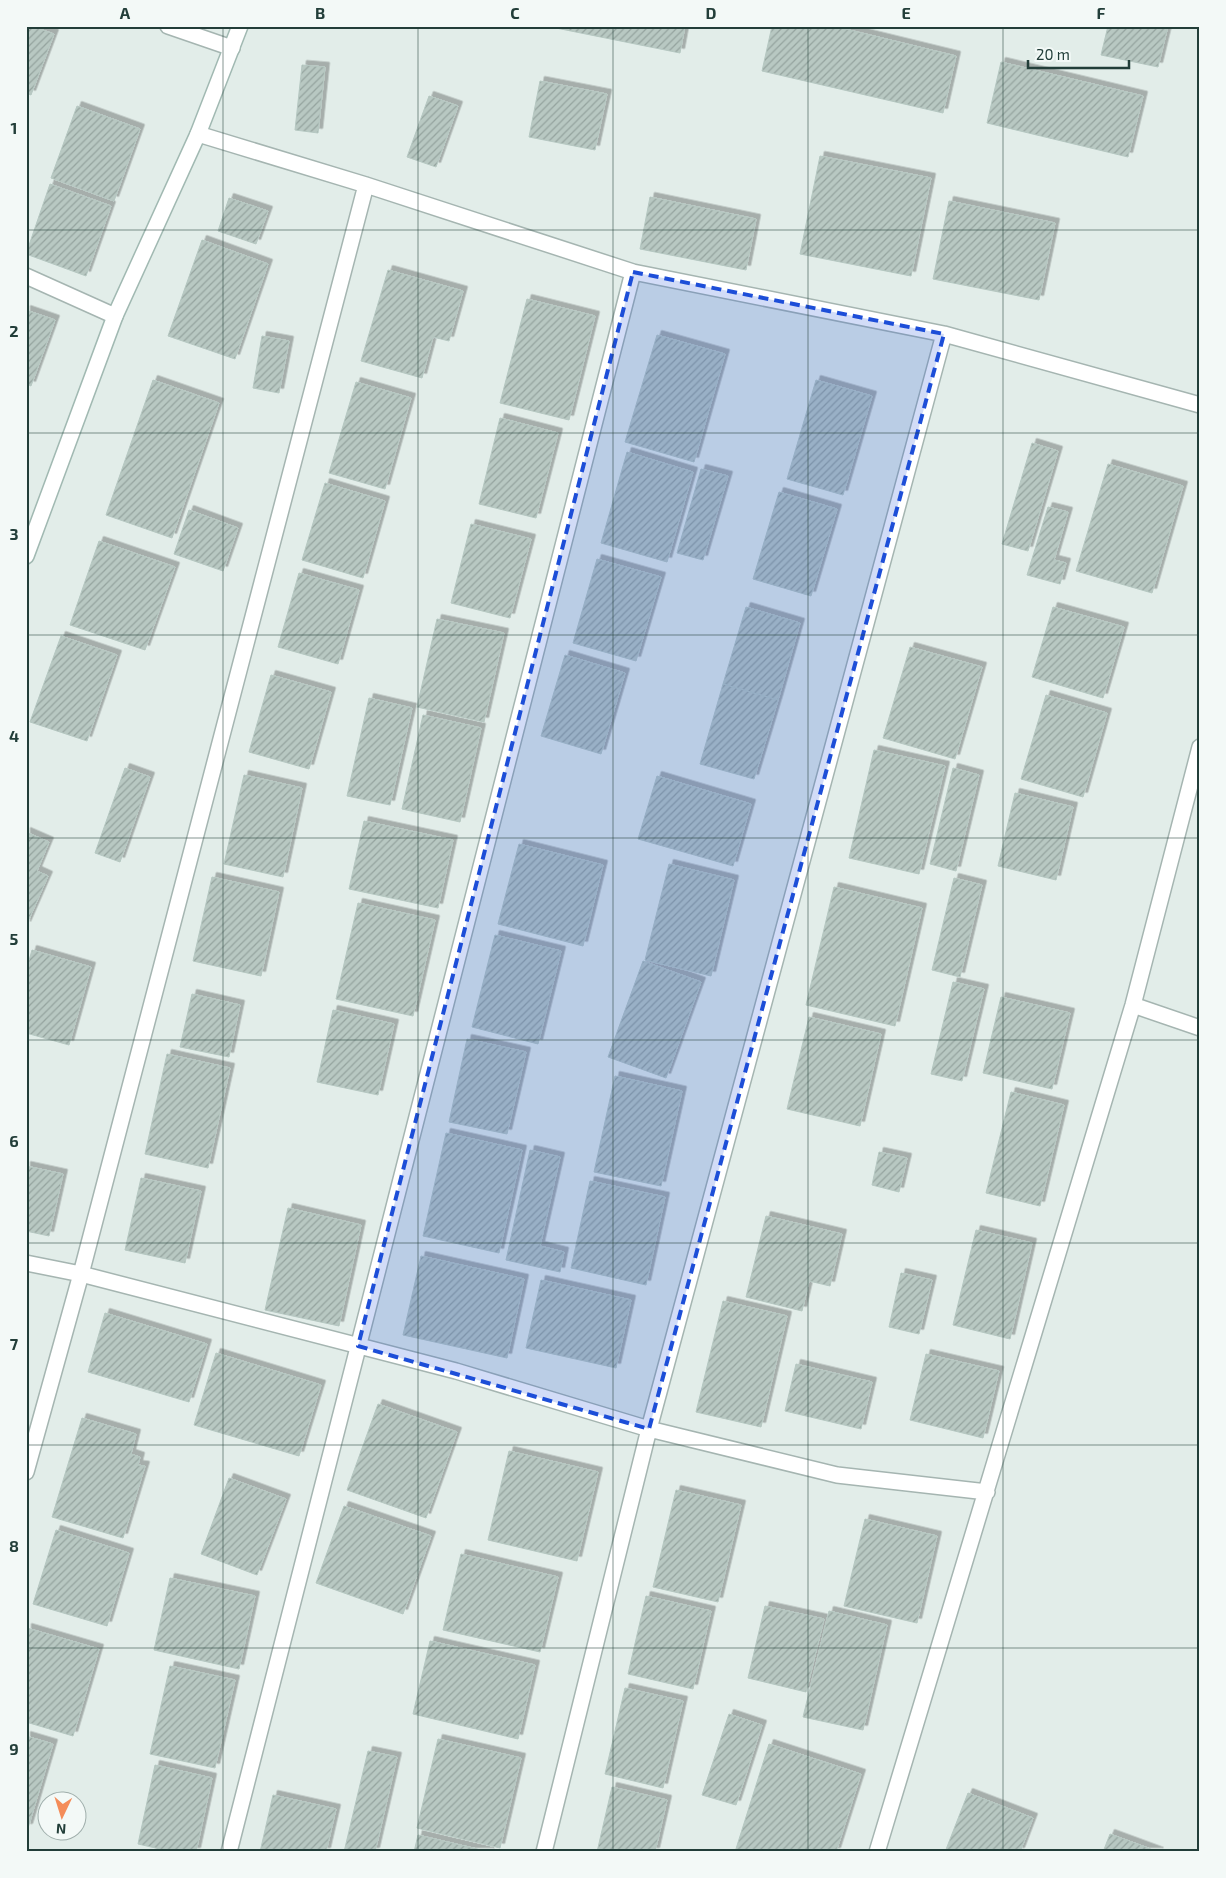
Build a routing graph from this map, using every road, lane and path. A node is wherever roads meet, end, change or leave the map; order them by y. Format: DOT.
graph roads {
  1 [pos="168,26"];
  2 [pos="240,26"];
  3 [pos="232,48"];
  4 [pos="198,134"];
  5 [pos="366,185"];
  6 [pos="633,272"];
  7 [pos="26,276"];
  8 [pos="115,316"];
  9 [pos="944,334"];
  10 [pos="1200,405"];
  11 [pos="26,556"];
  12 [pos="1200,747"];
  13 [pos="1133,1005"];
  14 [pos="1200,1028"];
  15 [pos="26,1263"];
  16 [pos="81,1274"];
  17 [pos="358,1346"];
  18 [pos="649,1429"];
  19 [pos="26,1472"];
  20 [pos="986,1492"];
  21 [pos="229,1852"];
  22 [pos="544,1852"];
  23 [pos="878,1852"];
  1 -- 3 [label="street"];
  2 -- 3 [label="street"];
  3 -- 4 [label="street"];
  4 -- 5 [label="street"];
  4 -- 8 [label="street"];
  5 -- 6 [label="street"];
  5 -- 16 [label="street"];
  6 -- 9 [label="street"];
  6 -- 17 [label="street"];
  7 -- 8 [label="street"];
  8 -- 11 [label="street"];
  9 -- 10 [label="street"];
  9 -- 18 [label="street"];
  12 -- 13 [label="street"];
  13 -- 14 [label="street"];
  13 -- 20 [label="street"];
  15 -- 16 [label="street"];
  16 -- 17 [label="street"];
  16 -- 19 [label="street"];
  17 -- 18 [label="street"];
  17 -- 21 [label="street"];
  18 -- 20 [label="street"];
  18 -- 22 [label="street"];
  20 -- 23 [label="street"];
}
